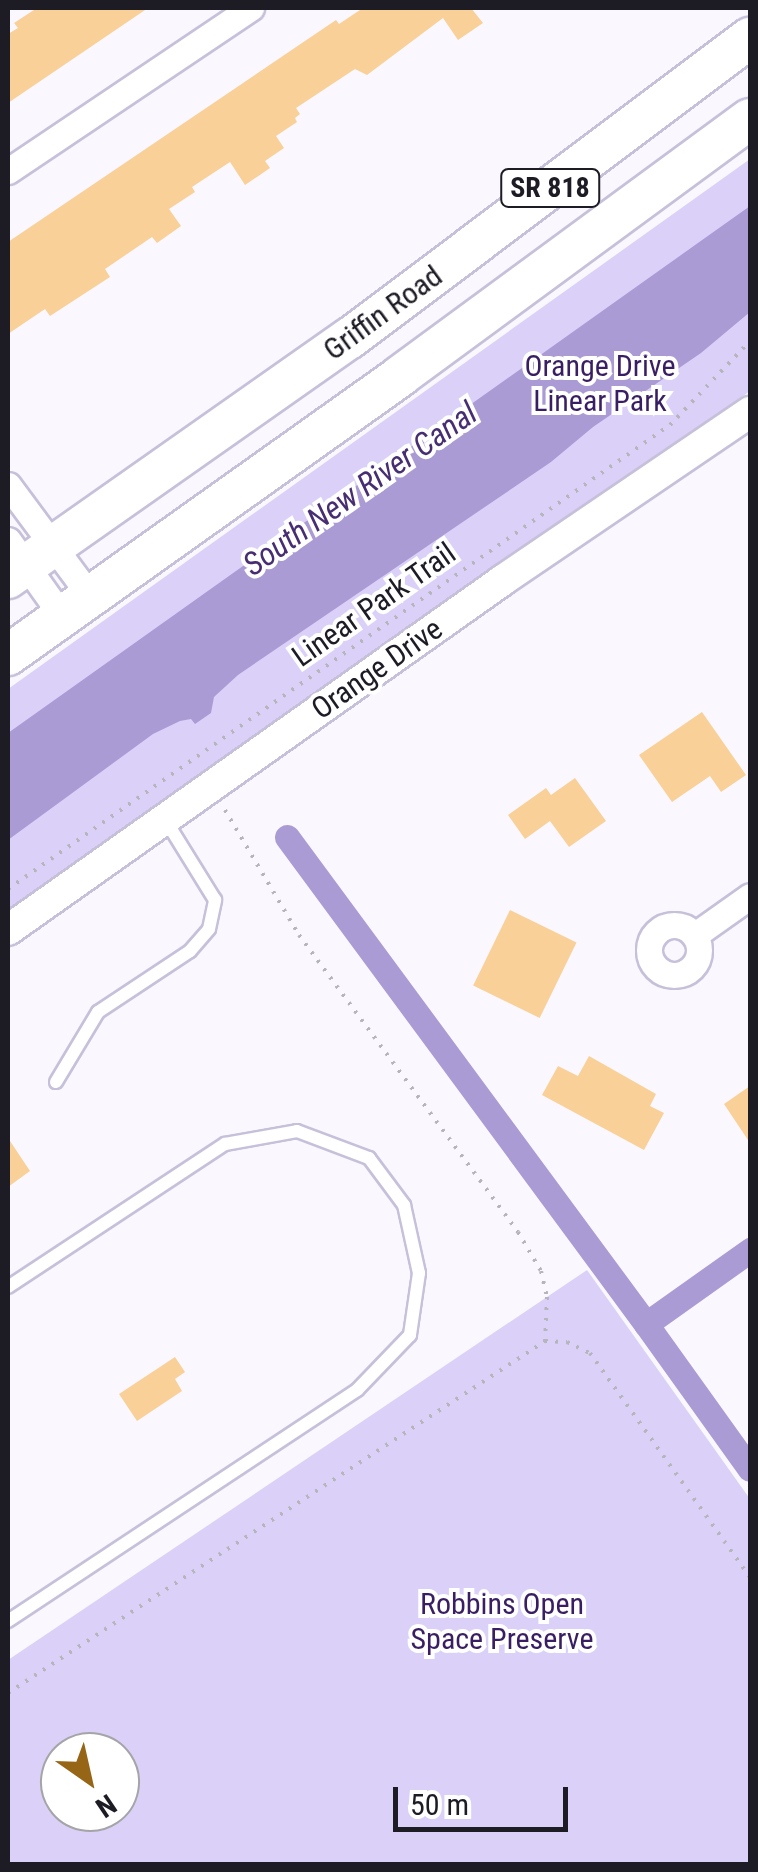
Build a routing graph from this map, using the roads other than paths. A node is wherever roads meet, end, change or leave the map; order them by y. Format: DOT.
graph roads {
  1 [pos="251,8"];
  2 [pos="750,38"];
  3 [pos="750,119"];
  4 [pos="8,171"];
  5 [pos="750,412"];
  6 [pos="8,484"];
  7 [pos="24,557"];
  8 [pos="76,606"];
  9 [pos="8,655"];
  10 [pos="164,819"];
  11 [pos="750,896"];
  12 [pos="8,930"];
  13 [pos="694,935"];
  14 [pos="56,1082"];
  15 [pos="8,1288"];
  16 [pos="8,1621"];
  1 -- 4 [label="street"];
  2 -- 7 [label="main road, Griffin Road / SR 818"];
  3 -- 8 [label="main road, Griffin Road / SR 818"];
  5 -- 10 [label="street, Orange Drive"];
  6 -- 7 [label="street"];
  7 -- 8 [label="street"];
  8 -- 9 [label="main road, Griffin Road / SR 818"];
  10 -- 12 [label="street, Orange Drive"];
  10 -- 14 [label="lane"];
  11 -- 13 [label="street"];
  15 -- 16 [label="lane"];
}
